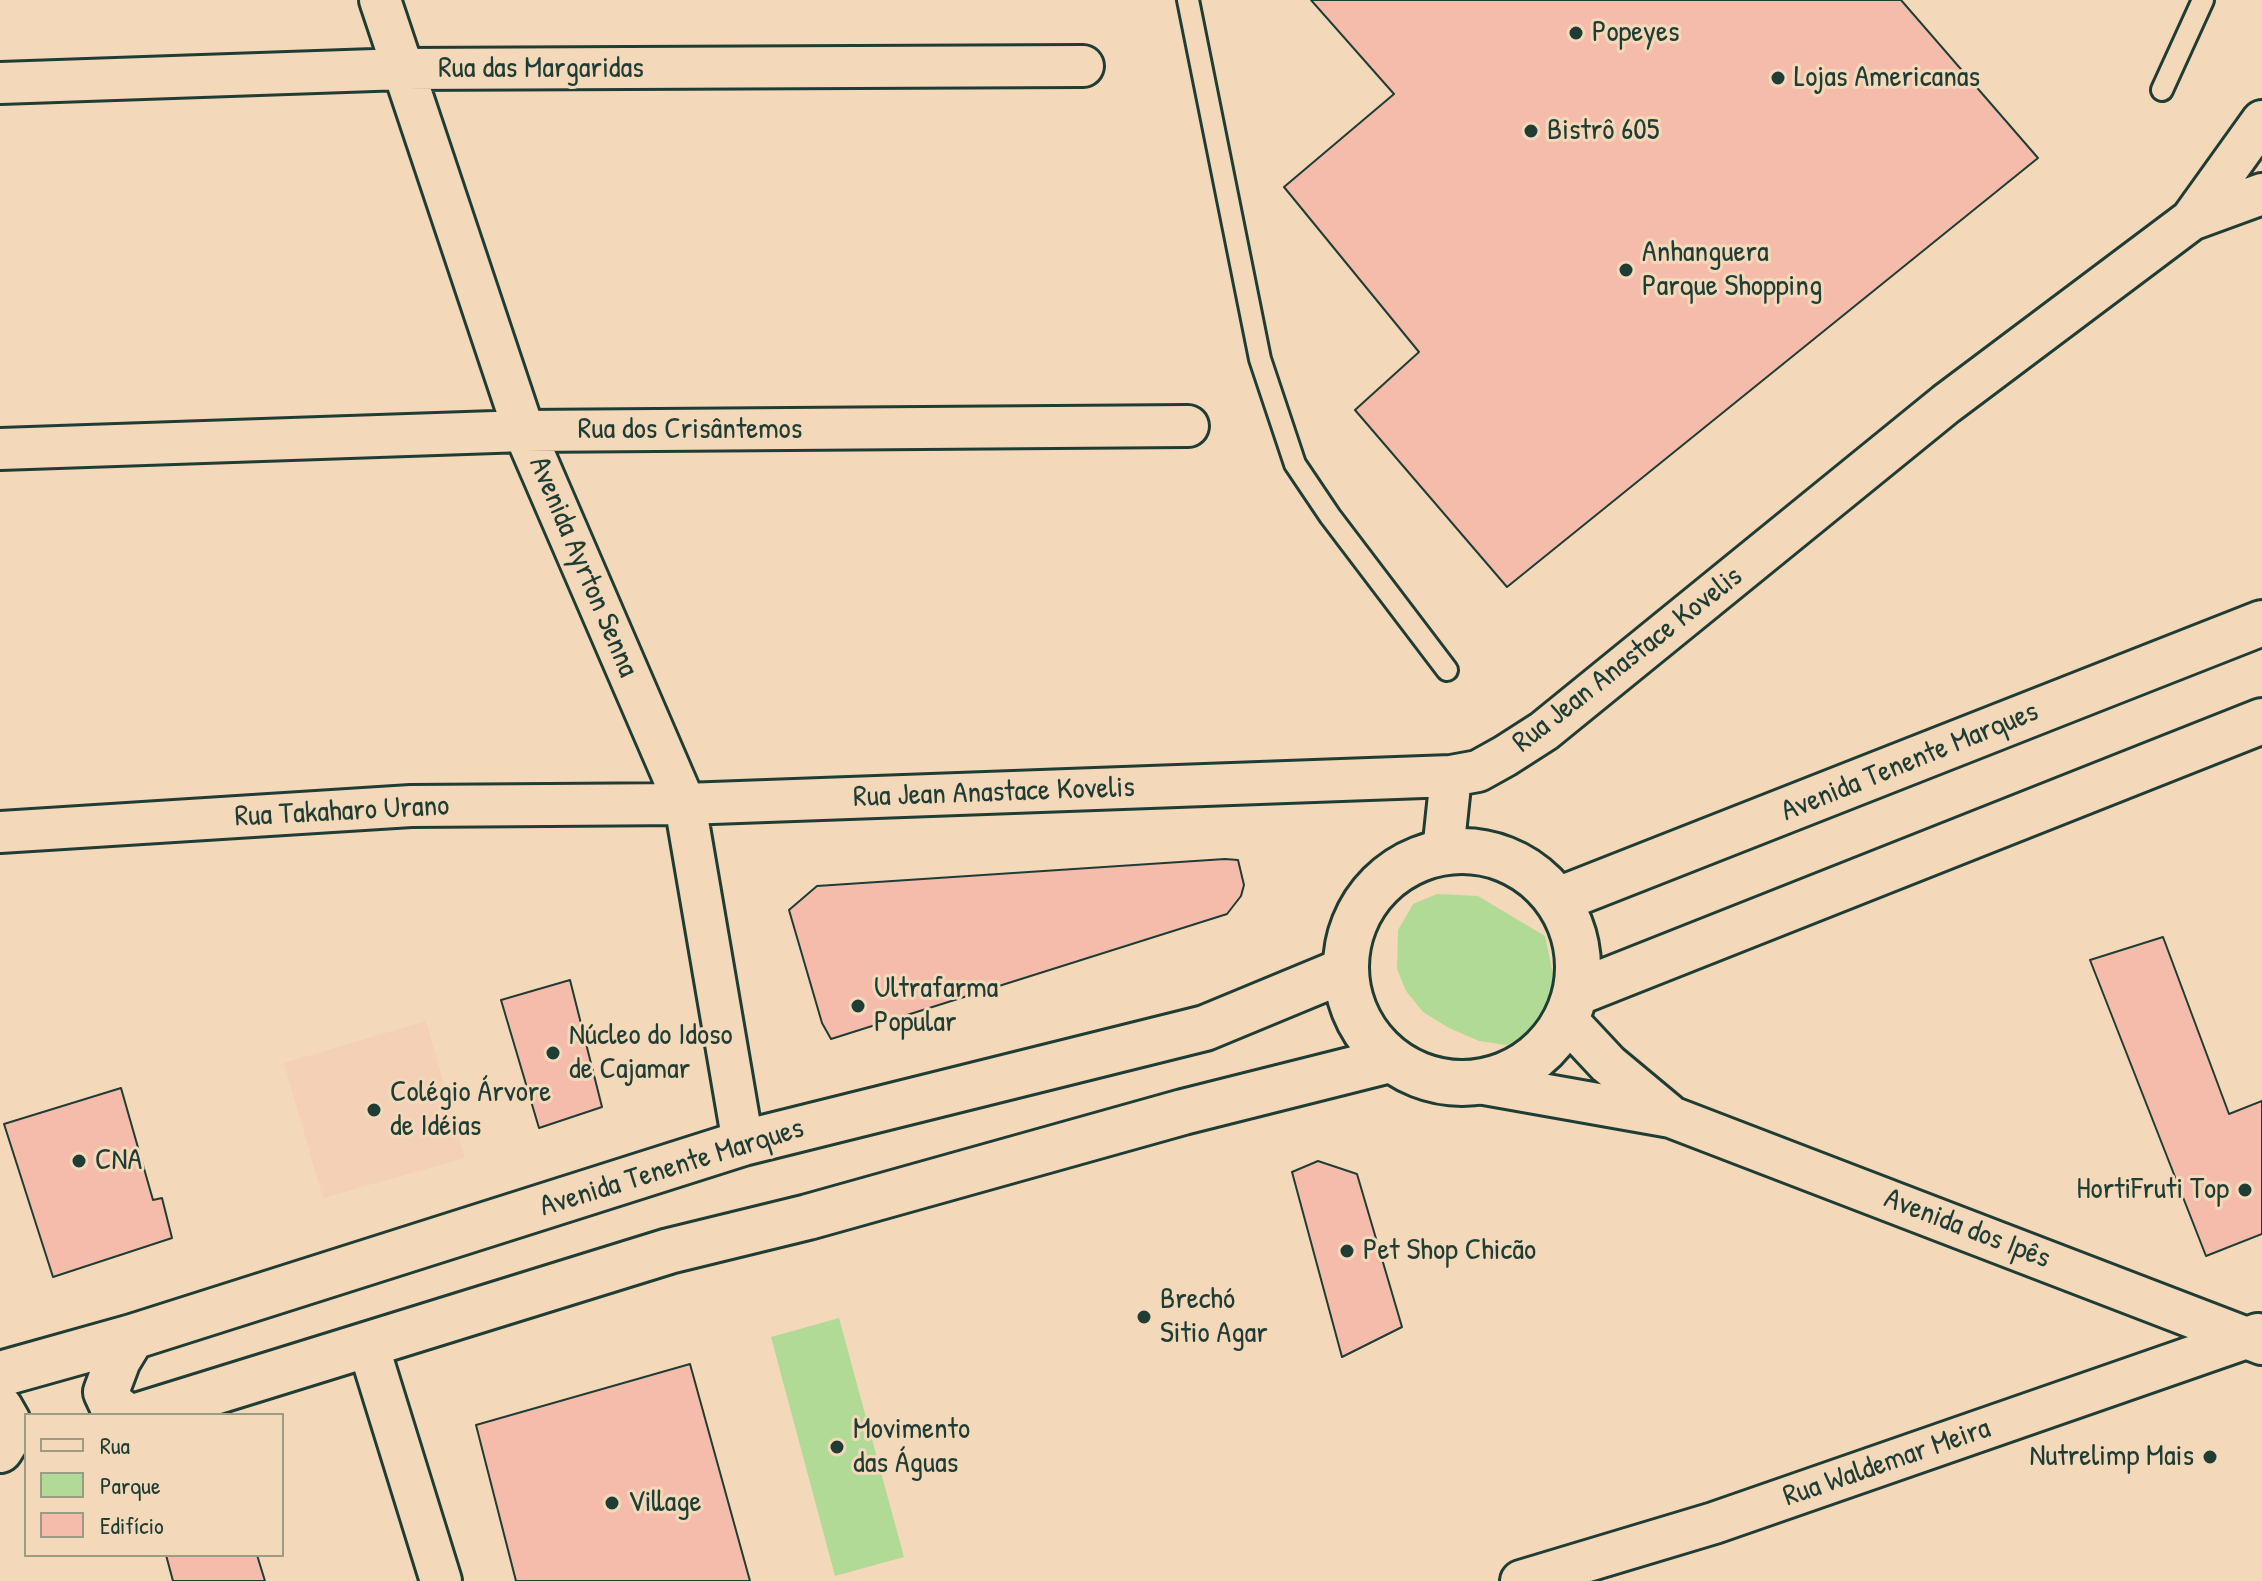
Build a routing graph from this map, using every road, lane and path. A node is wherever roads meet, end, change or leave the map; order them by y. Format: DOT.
graph roads {
  1 [pos="380,0"];
  2 [pos="1188,0"];
  3 [pos="2203,0"];
  4 [pos="1083,66"];
  5 [pos="403,69"];
  6 [pos="0,83"];
  7 [pos="2162,90"];
  8 [pos="2262,121"];
  9 [pos="2262,194"];
  10 [pos="2191,220"];
  11 [pos="1188,426"];
  12 [pos="524,431"];
  13 [pos="0,449"];
  14 [pos="2262,623"];
  15 [pos="1447,670"];
  16 [pos="2262,721"];
  17 [pos="1451,776"];
  18 [pos="685,804"];
  19 [pos="0,832"];
  20 [pos="1443,852"];
  21 [pos="1558,900"];
  22 [pos="1345,970"];
  23 [pos="1571,1006"];
  24 [pos="1390,1060"];
  25 [pos="1479,1083"];
  26 [pos="1671,1117"];
  27 [pos="743,1143"];
  28 [pos="132,1337"];
  29 [pos="2258,1338"];
  30 [pos="368,1345"];
  31 [pos="0,1374"];
  32 [pos="0,1408"];
  33 [pos="122,1413"];
  34 [pos="147,1413"];
  35 [pos="0,1450"];
  36 [pos="24,1451"];
  37 [pos="0,1458"];
  38 [pos="441,1581"];
  39 [pos="1521,1581"];
  1 -- 5 [label="street, Avenida Ayrton Senna"];
  2 -- 15 [label="lane"];
  3 -- 7 [label="lane"];
  4 -- 5 [label="street, Rua das Margaridas"];
  5 -- 6 [label="street, Rua das Margaridas"];
  5 -- 12 [label="street, Avenida Ayrton Senna"];
  8 -- 10 [label="street, Rua Jean Anastace Kovelis"];
  9 -- 10 [label="street"];
  10 -- 17 [label="street, Rua Jean Anastace Kovelis"];
  11 -- 12 [label="street, Rua dos Crisântemos"];
  12 -- 13 [label="street, Rua dos Crisântemos"];
  12 -- 18 [label="street, Avenida Ayrton Senna"];
  14 -- 21 [label="main road, Avenida Tenente Marques"];
  16 -- 23 [label="main road"];
  17 -- 18 [label="street, Rua Jean Anastace Kovelis"];
  17 -- 20 [label="street"];
  18 -- 19 [label="street, Rua Takaharo Urano"];
  18 -- 27 [label="street, Avenida Ayrton Senna"];
  20 -- 21 [label="main road"];
  20 -- 22 [label="main road"];
  21 -- 23 [label="main road"];
  22 -- 24 [label="main road"];
  22 -- 27 [label="main road, Avenida Tenente Marques"];
  23 -- 25 [label="main road"];
  23 -- 26 [label="street, Avenida dos Ipês"];
  24 -- 25 [label="main road"];
  24 -- 30 [label="main road"];
  25 -- 26 [label="street, Avenida dos Ipês"];
  26 -- 29 [label="street, Avenida dos Ipês"];
  27 -- 28 [label="main road, Avenida Tenente Marques"];
  28 -- 31 [label="main road, Avenida Tenente Marques"];
  28 -- 33 [label="main road"];
  29 -- 39 [label="street, Rua Waldemar Meira"];
  30 -- 34 [label="main road"];
  30 -- 38 [label="street"];
  32 -- 35 [label="main road"];
  36 -- 37 [label="main road"];
}
